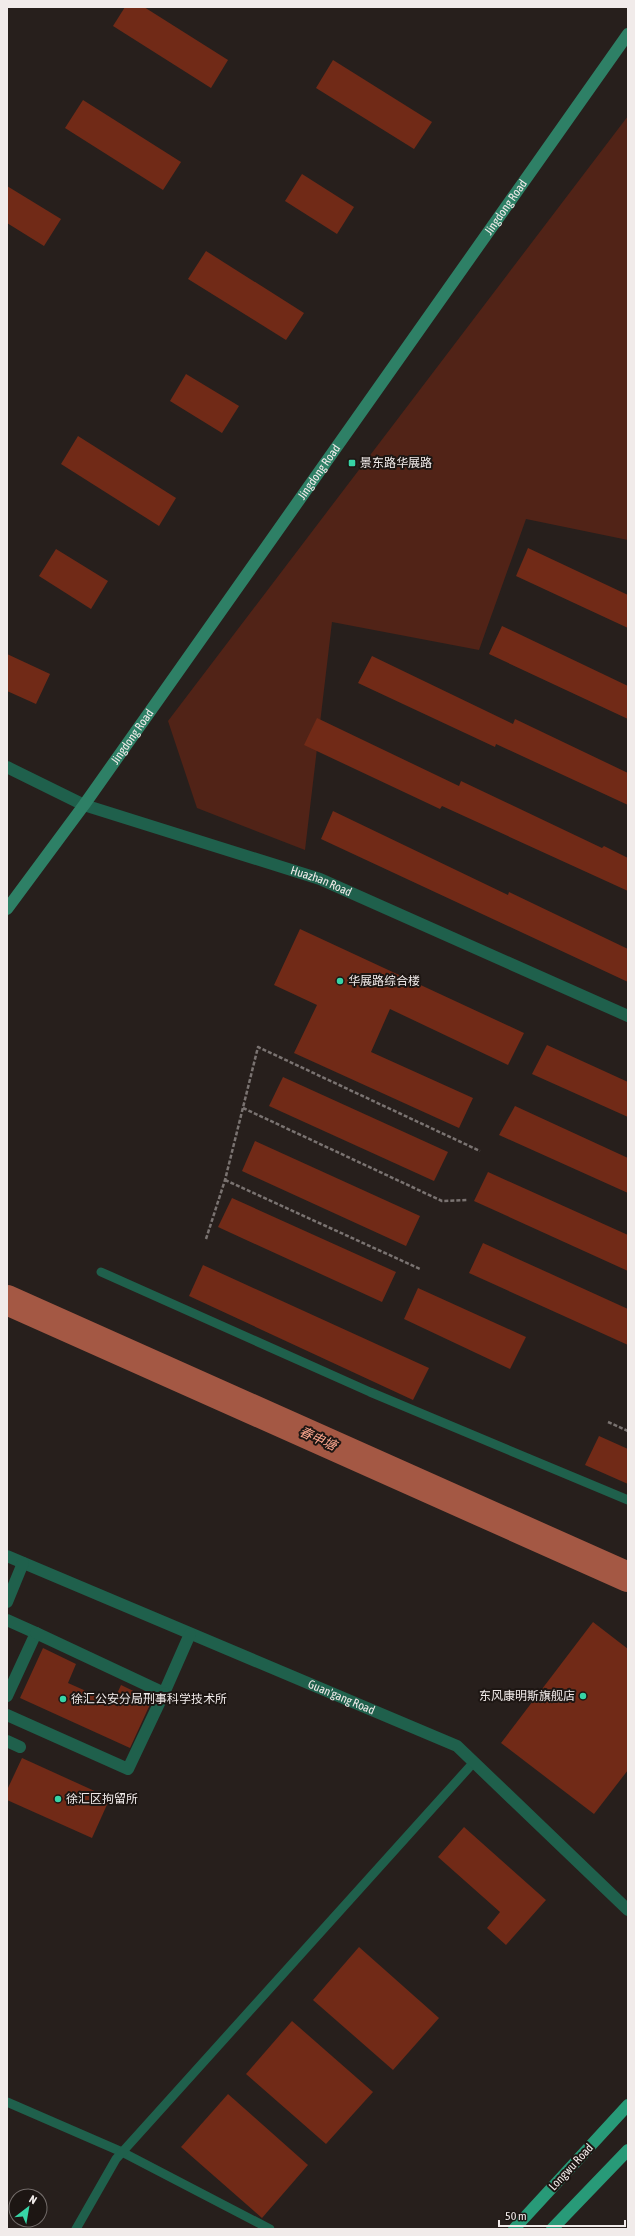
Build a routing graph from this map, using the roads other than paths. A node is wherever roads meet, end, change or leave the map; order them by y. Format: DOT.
graph roads {
  1 [pos="628,34"];
  2 [pos="7,767"];
  3 [pos="84,805"];
  4 [pos="7,909"];
  5 [pos="628,1016"];
  6 [pos="101,1272"];
  7 [pos="628,1500"];
  8 [pos="7,1556"];
  9 [pos="23,1563"];
  10 [pos="7,1602"];
  11 [pos="7,1620"];
  12 [pos="36,1633"];
  13 [pos="190,1634"];
  14 [pos="164,1694"];
  15 [pos="7,1696"];
  16 [pos="7,1715"];
  17 [pos="7,1741"];
  18 [pos="20,1747"];
  19 [pos="474,1762"];
  20 [pos="628,1910"];
  21 [pos="7,2102"];
  22 [pos="628,2105"];
  23 [pos="628,2150"];
  24 [pos="122,2152"];
  25 [pos="76,2229"];
  26 [pos="270,2229"];
  27 [pos="514,2229"];
  28 [pos="552,2229"];
  1 -- 3 [label="street, Jingdong Road"];
  2 -- 3 [label="street, Huazhan Road"];
  3 -- 4 [label="street, Jingdong Road"];
  3 -- 5 [label="street, Huazhan Road"];
  6 -- 7 [label="lane"];
  8 -- 9 [label="street, Guan'gang Road"];
  9 -- 10 [label="street"];
  9 -- 13 [label="street, Guan'gang Road"];
  11 -- 12 [label="street"];
  12 -- 14 [label="street"];
  12 -- 15 [label="street"];
  13 -- 14 [label="street"];
  13 -- 19 [label="street, Guan'gang Road"];
  14 -- 16 [label="street"];
  17 -- 18 [label="street"];
  19 -- 20 [label="street, Guan'gang Road"];
  19 -- 24 [label="lane"];
  21 -- 24 [label="lane"];
  22 -- 27 [label="main road, Longwu Road"];
  23 -- 28 [label="main road"];
  24 -- 25 [label="lane"];
  24 -- 26 [label="lane"];
}
